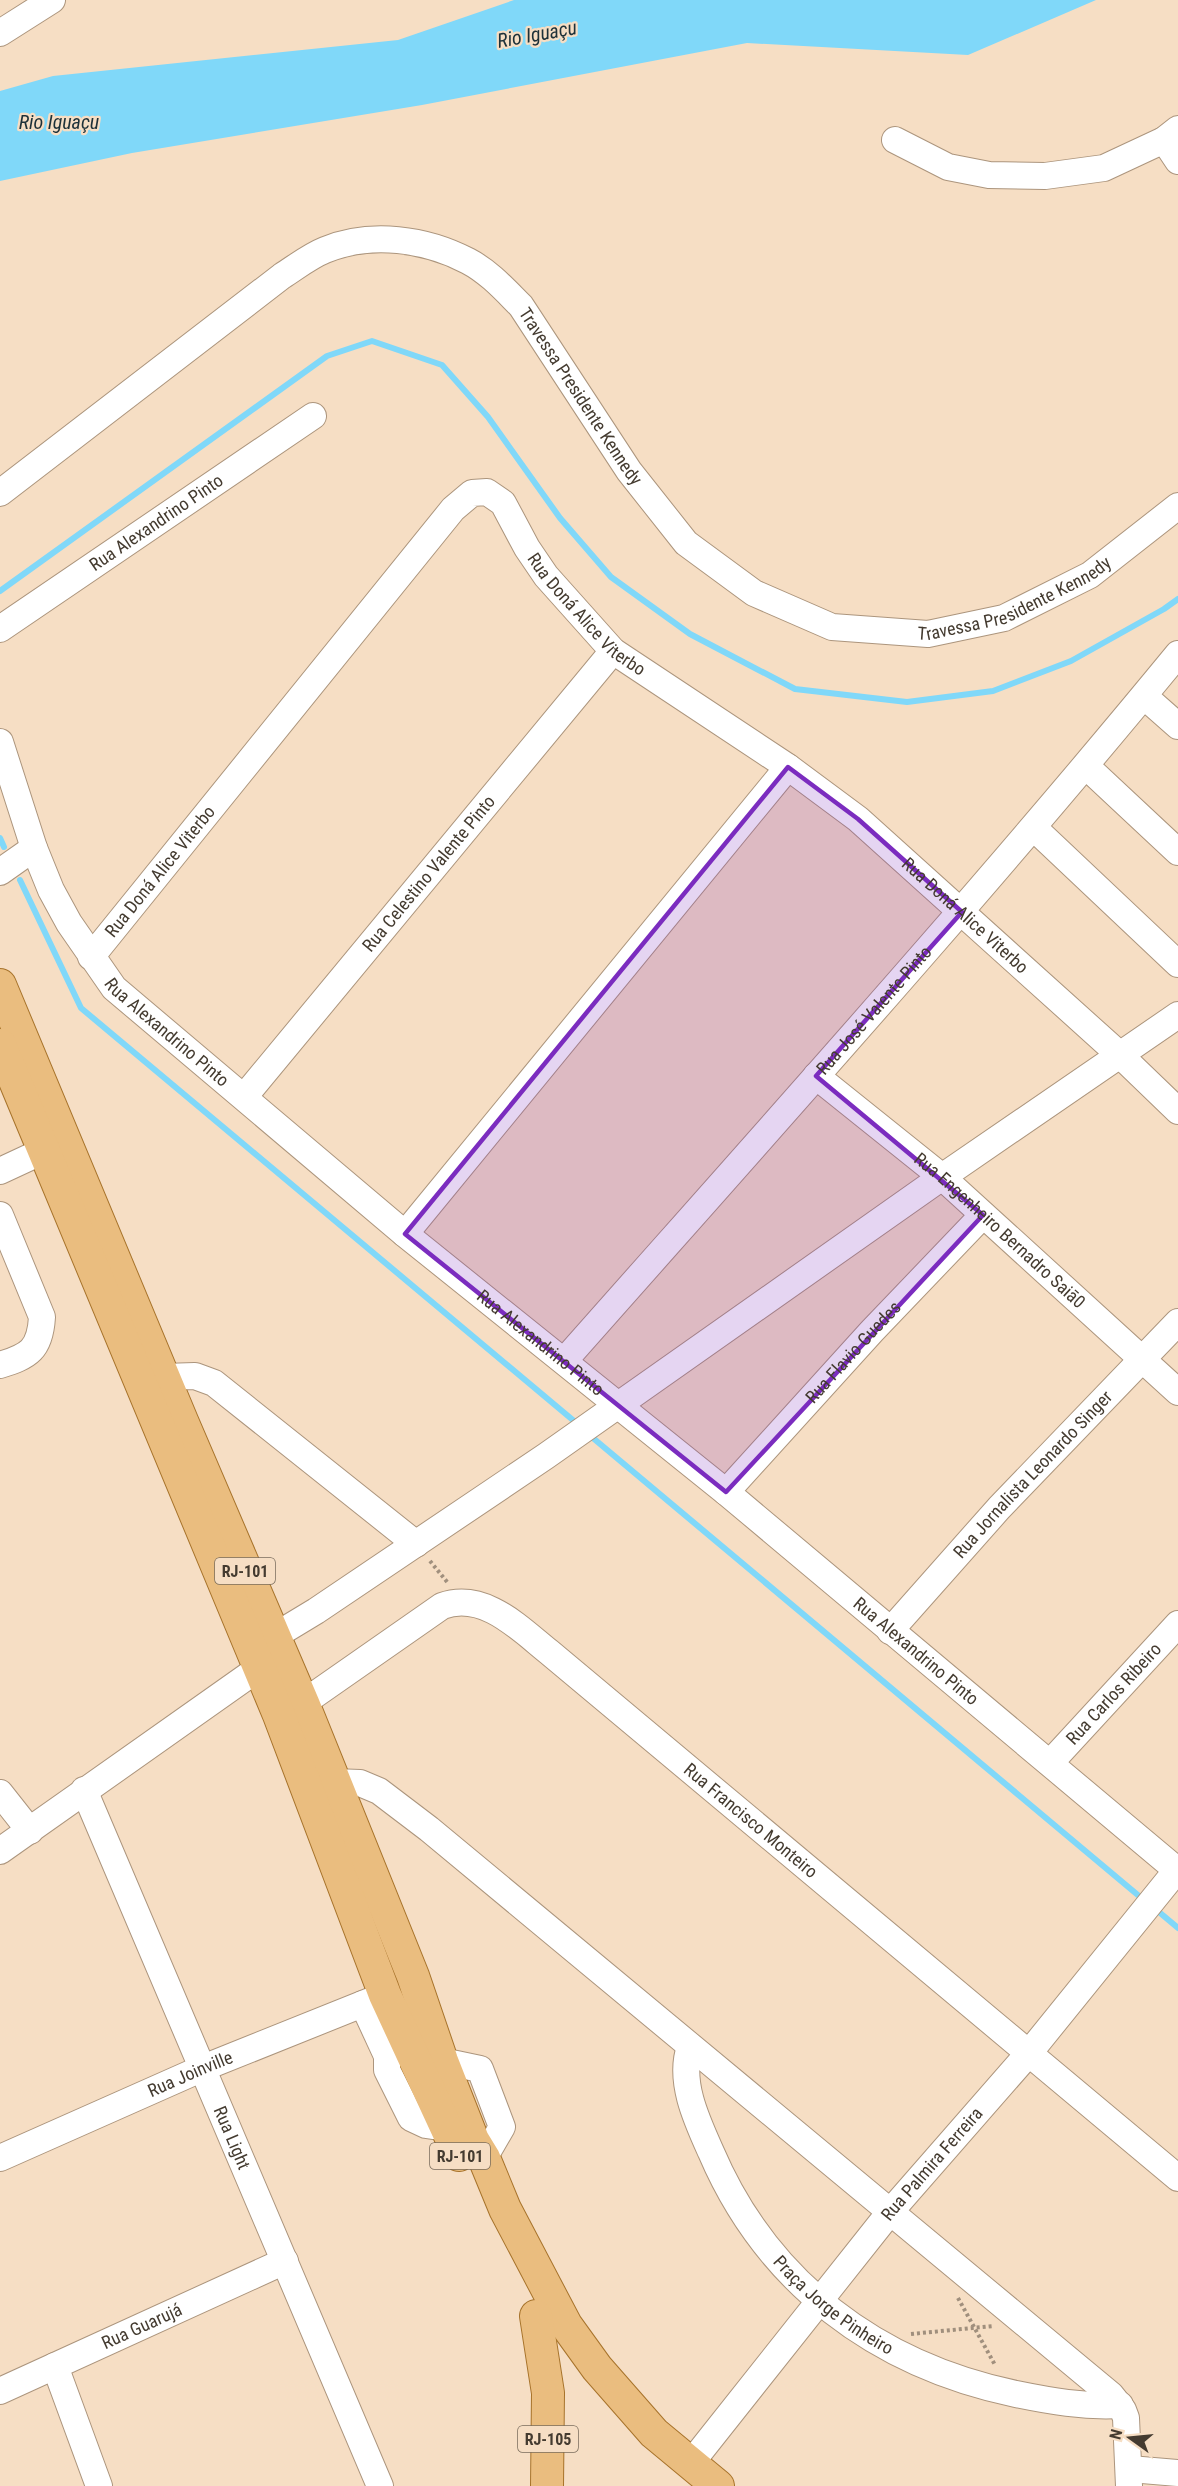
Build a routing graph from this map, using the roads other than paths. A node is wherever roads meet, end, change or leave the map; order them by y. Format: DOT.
graph roads {
  1 [pos="52,0"];
  2 [pos="0,33"];
  3 [pos="895,140"];
  4 [pos="1173,144"];
  5 [pos="313,416"];
  6 [pos="0,493"];
  7 [pos="1178,506"];
  8 [pos="0,629"];
  9 [pos="613,651"];
  10 [pos="1178,654"];
  11 [pos="1144,696"];
  12 [pos="1178,726"];
  13 [pos="0,742"];
  14 [pos="1086,766"];
  15 [pos="788,767"];
  16 [pos="1034,828"];
  17 [pos="34,848"];
  18 [pos="1178,852"];
  19 [pos="0,872"];
  20 [pos="962,912"];
  21 [pos="91,957"];
  22 [pos="1178,964"];
  23 [pos="0,985"];
  24 [pos="1178,1015"];
  25 [pos="0,1045"];
  26 [pos="1121,1056"];
  27 [pos="816,1076"];
  28 [pos="244,1097"];
  29 [pos="1178,1111"];
  30 [pos="43,1151"];
  31 [pos="0,1171"];
  32 [pos="942,1177"];
  33 [pos="0,1215"];
  34 [pos="983,1215"];
  35 [pos="405,1234"];
  36 [pos="1178,1322"];
  37 [pos="1143,1358"];
  38 [pos="564,1361"];
  39 [pos="0,1365"];
  40 [pos="164,1377"];
  41 [pos="1178,1392"];
  42 [pos="610,1412"];
  43 [pos="726,1492"];
  44 [pos="416,1544"];
  45 [pos="1178,1624"];
  46 [pos="890,1631"];
  47 [pos="273,1637"];
  48 [pos="259,1668"];
  49 [pos="303,1702"];
  50 [pos="1050,1763"];
  51 [pos="334,1782"];
  52 [pos="84,1791"];
  53 [pos="0,1793"];
  54 [pos="30,1831"];
  55 [pos="0,1851"];
  56 [pos="1177,1871"];
  57 [pos="374,2000"];
  58 [pos="690,2047"];
  59 [pos="1029,2053"];
  60 [pos="203,2068"];
  61 [pos="465,2143"];
  62 [pos="0,2158"];
  63 [pos="1178,2178"];
  64 [pos="890,2212"];
  65 [pos="285,2261"];
  66 [pos="819,2303"];
  67 [pos="536,2316"];
  68 [pos="563,2340"];
  69 [pos="55,2366"];
  70 [pos="0,2391"];
  71 [pos="549,2393"];
  72 [pos="1120,2405"];
  73 [pos="1178,2473"];
  74 [pos="693,2474"];
  75 [pos="1129,2477"];
  76 [pos="99,2486"];
  77 [pos="380,2486"];
  78 [pos="547,2486"];
  79 [pos="718,2486"];
  1 -- 2 [label="street"];
  3 -- 4 [label="street"];
  5 -- 8 [label="street, Rua Alexandrino Pinto"];
  6 -- 7 [label="street, Travessa Presidente Kennedy"];
  9 -- 15 [label="street, Rua Doná Alice Viterbo"];
  9 -- 21 [label="street, Rua Doná Alice Viterbo"];
  9 -- 28 [label="street, Rua Celestino Valente Pinto"];
  10 -- 11 [label="street, Rua José Valente Pinto"];
  11 -- 12 [label="street"];
  11 -- 14 [label="street, Rua José Valente Pinto"];
  13 -- 17 [label="street, Rua Alexandrino Pinto"];
  14 -- 16 [label="street, Rua José Valente Pinto"];
  14 -- 18 [label="street"];
  15 -- 20 [label="street, Rua Doná Alice Viterbo"];
  15 -- 35 [label="street"];
  16 -- 20 [label="street, Rua José Valente Pinto"];
  16 -- 22 [label="street"];
  17 -- 19 [label="street"];
  17 -- 21 [label="street, Rua Alexandrino Pinto"];
  20 -- 26 [label="street, Rua Doná Alice Viterbo"];
  20 -- 27 [label="street, Rua José Valente Pinto"];
  21 -- 28 [label="street, Rua Alexandrino Pinto"];
  23 -- 40 [label="main road, RJ-101"];
  24 -- 26 [label="street"];
  25 -- 30 [label="main road, RJ-101"];
  26 -- 29 [label="street, Rua Doná Alice Viterbo"];
  26 -- 32 [label="street"];
  27 -- 32 [label="street, Rua Engenheiro Bernadro Saiā0"];
  27 -- 38 [label="street, Rua José Valente Pinto"];
  28 -- 35 [label="street, Rua Alexandrino Pinto"];
  30 -- 31 [label="street"];
  30 -- 48 [label="main road, RJ-101"];
  32 -- 34 [label="street, Rua Engenheiro Bernadro Saiā0"];
  32 -- 42 [label="street"];
  33 -- 39 [label="street"];
  34 -- 37 [label="street, Rua Engenheiro Bernadro Saiā0"];
  34 -- 43 [label="street, Rua Flavio Guedes"];
  35 -- 38 [label="street, Rua Alexandrino Pinto"];
  36 -- 37 [label="street, Rua Jornalista Leonardo Singer"];
  37 -- 41 [label="street, Rua Engenheiro Bernadro Saiā0"];
  37 -- 46 [label="street, Rua Jornalista Leonardo Singer"];
  38 -- 42 [label="street, Rua Alexandrino Pinto"];
  40 -- 44 [label="street"];
  40 -- 47 [label="main road, RJ-101"];
  42 -- 43 [label="street, Rua Alexandrino Pinto"];
  42 -- 44 [label="street"];
  43 -- 46 [label="street, Rua Alexandrino Pinto"];
  44 -- 47 [label="street"];
  45 -- 50 [label="street, Rua Carlos Ribeiro"];
  46 -- 50 [label="street, Rua Alexandrino Pinto"];
  47 -- 49 [label="main road, RJ-101"];
  48 -- 52 [label="street"];
  48 -- 57 [label="main road, RJ-101"];
  49 -- 51 [label="main road, RJ-101"];
  49 -- 59 [label="street, Rua Francisco Monteiro"];
  50 -- 56 [label="street, Rua Alexandrino Pinto"];
  51 -- 58 [label="street"];
  51 -- 61 [label="main road, RJ-101"];
  52 -- 54 [label="street"];
  52 -- 60 [label="street, Rua Light"];
  53 -- 54 [label="street"];
  54 -- 55 [label="street"];
  56 -- 59 [label="street, Rua Palmira Ferreira"];
  57 -- 60 [label="street, Rua Joinville"];
  57 -- 61 [label="main road, RJ-101"];
  58 -- 64 [label="street"];
  58 -- 66 [label="street, Praça Jorge Pinheiro"];
  59 -- 63 [label="street, Rua Francisco Monteiro"];
  59 -- 64 [label="street, Rua Palmira Ferreira"];
  60 -- 62 [label="street, Rua Joinville"];
  60 -- 65 [label="street, Rua Light"];
  61 -- 67 [label="main road, RJ-101"];
  61 -- 68 [label="main road, RJ-101"];
  64 -- 66 [label="street, Rua Palmira Ferreira"];
  64 -- 72 [label="street"];
  65 -- 69 [label="street, Rua Guarujá"];
  65 -- 77 [label="street, Rua Light"];
  66 -- 72 [label="street, Praça Jorge Pinheiro"];
  66 -- 74 [label="street, Rua Palmira Ferreira"];
  67 -- 68 [label="main road, RJ-101"];
  67 -- 71 [label="main road, RJ-105"];
  68 -- 71 [label="main road, RJ-105"];
  68 -- 74 [label="main road, RJ-101"];
  69 -- 70 [label="street, Rua Guarujá"];
  69 -- 76 [label="street"];
  71 -- 78 [label="main road, RJ-105"];
  72 -- 75 [label="street"];
  73 -- 75 [label="street"];
  74 -- 79 [label="main road, RJ-101"];
}
